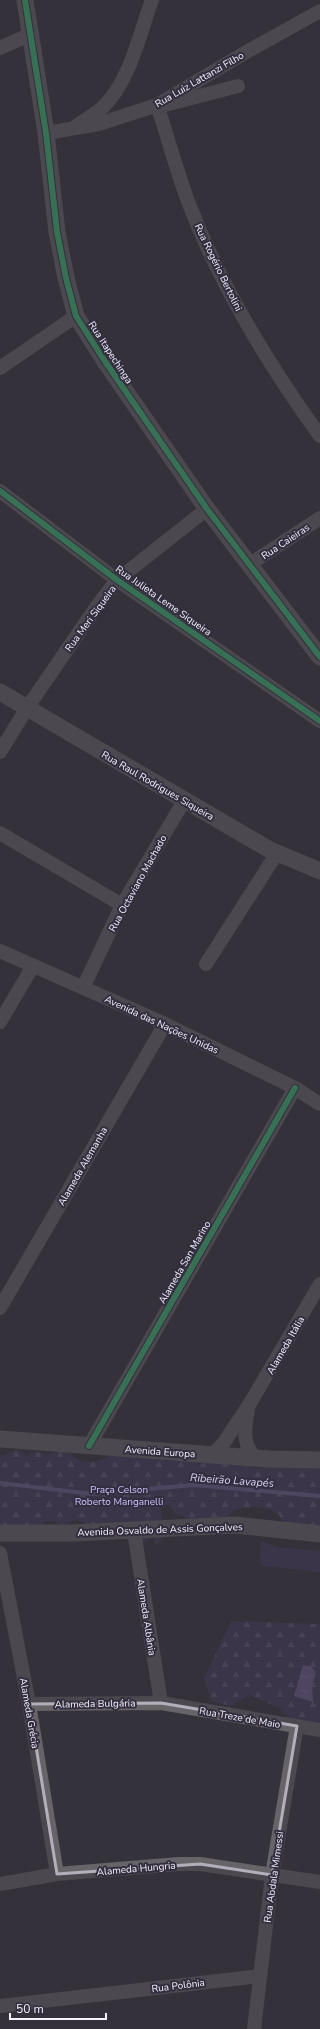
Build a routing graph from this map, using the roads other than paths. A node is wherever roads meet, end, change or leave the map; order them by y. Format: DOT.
graph roads {
  1 [pos="25,0"];
  2 [pos="152,0"];
  3 [pos="320,11"];
  4 [pos="31,34"];
  5 [pos="0,48"];
  6 [pos="238,86"];
  7 [pos="157,105"];
  8 [pos="71,129"];
  9 [pos="46,133"];
  10 [pos="76,316"];
  11 [pos="0,368"];
  12 [pos="320,436"];
  13 [pos="0,491"];
  14 [pos="207,509"];
  15 [pos="320,518"];
  16 [pos="250,564"];
  17 [pos="117,580"];
  18 [pos="317,646"];
  19 [pos="0,692"];
  20 [pos="27,708"];
  21 [pos="320,721"];
  22 [pos="0,752"];
  23 [pos="184,801"];
  24 [pos="0,833"];
  25 [pos="277,853"];
  26 [pos="320,872"];
  27 [pos="122,905"];
  28 [pos="0,951"];
  29 [pos="206,964"];
  30 [pos="33,966"];
  31 [pos="83,988"];
  32 [pos="0,1022"];
  33 [pos="165,1024"];
  34 [pos="295,1088"];
  35 [pos="320,1104"];
  36 [pos="320,1284"];
  37 [pos="0,1308"];
  38 [pos="249,1405"];
  39 [pos="0,1439"];
  40 [pos="89,1446"];
  41 [pos="213,1454"];
  42 [pos="256,1457"];
  43 [pos="320,1460"];
  44 [pos="134,1531"];
  45 [pos="0,1533"];
  46 [pos="320,1534"];
  47 [pos="0,1553"];
  48 [pos="161,1703"];
  49 [pos="29,1704"];
  50 [pos="297,1726"];
  51 [pos="320,1730"];
  52 [pos="57,1874"];
  53 [pos="272,1875"];
  54 [pos="320,1882"];
  55 [pos="0,1884"];
  56 [pos="260,1976"];
  57 [pos="0,2006"];
  58 [pos="254,2029"];
  1 -- 4 [label="street, Rua Itapechinga"];
  2 -- 8 [label="street"];
  3 -- 7 [label="street, Rua Luiz Lattanzi Filho"];
  4 -- 5 [label="street"];
  4 -- 9 [label="street, Rua Itapechinga"];
  6 -- 7 [label="street"];
  7 -- 8 [label="street, Rua Luiz Lattanzi Filho"];
  7 -- 12 [label="street, Rua Rogério Bertolini"];
  8 -- 9 [label="street, Rua Luiz Lattanzi Filho"];
  9 -- 10 [label="street, Rua Itapechinga"];
  10 -- 11 [label="street"];
  10 -- 14 [label="street, Rua Itapechinga"];
  13 -- 17 [label="street, Rua Julieta Leme Siqueira"];
  14 -- 16 [label="street, Rua Itapechinga"];
  14 -- 17 [label="street, Rua Meri Siqueira"];
  15 -- 16 [label="street, Rua Caieiras"];
  16 -- 18 [label="street, Rua Itapechinga"];
  17 -- 20 [label="street, Rua Meri Siqueira"];
  17 -- 21 [label="street, Rua Julieta Leme Siqueira"];
  19 -- 20 [label="street, Rua Raul Rodrigues Siqueira"];
  20 -- 22 [label="street, Rua Meri Siqueira"];
  20 -- 23 [label="street, Rua Raul Rodrigues Siqueira"];
  23 -- 25 [label="street, Rua Raul Rodrigues Siqueira"];
  23 -- 27 [label="street, Rua Octaviano Machado"];
  24 -- 27 [label="street"];
  25 -- 26 [label="street, Rua Raul Rodrigues Siqueira"];
  25 -- 29 [label="street"];
  27 -- 31 [label="street, Rua Octaviano Machado"];
  28 -- 30 [label="street, Avenida das Nações Unidas"];
  30 -- 31 [label="street, Avenida das Nações Unidas"];
  30 -- 32 [label="street"];
  31 -- 33 [label="street, Avenida das Nações Unidas"];
  33 -- 34 [label="street, Avenida das Nações Unidas"];
  33 -- 37 [label="street, Alameda Alemanha"];
  34 -- 35 [label="street, Avenida das Nações Unidas"];
  34 -- 40 [label="street, Alameda San Marino"];
  36 -- 38 [label="street, Alameda Itália"];
  38 -- 41 [label="street, Alameda Itália"];
  38 -- 42 [label="street, Alameda Itália"];
  39 -- 40 [label="street, Avenida Europa"];
  40 -- 41 [label="street, Avenida Europa"];
  41 -- 42 [label="street, Avenida Europa"];
  42 -- 43 [label="street, Avenida Europa"];
  44 -- 45 [label="street, Avenida Osvaldo de Assis Gonçalves"];
  44 -- 46 [label="street, Avenida Osvaldo de Assis Gonçalves"];
  44 -- 48 [label="street, Alameda Albânia"];
  47 -- 49 [label="street, Alameda Grécia"];
  48 -- 49 [label="street, Alameda Bulgária"];
  48 -- 50 [label="street, Rua Treze de Maio"];
  49 -- 52 [label="street, Alameda Grécia"];
  50 -- 51 [label="street, Rua Treze de Maio"];
  50 -- 53 [label="street, Rua Abdala Mimessi"];
  52 -- 53 [label="street, Alameda Hungria"];
  52 -- 55 [label="street, Alameda Hungria"];
  53 -- 54 [label="street, Alameda Hungria"];
  53 -- 56 [label="street, Rua Abdala Mimessi"];
  56 -- 57 [label="street, Rua Polônia"];
  56 -- 58 [label="street, Rua Abdala Mimessi"];
}
